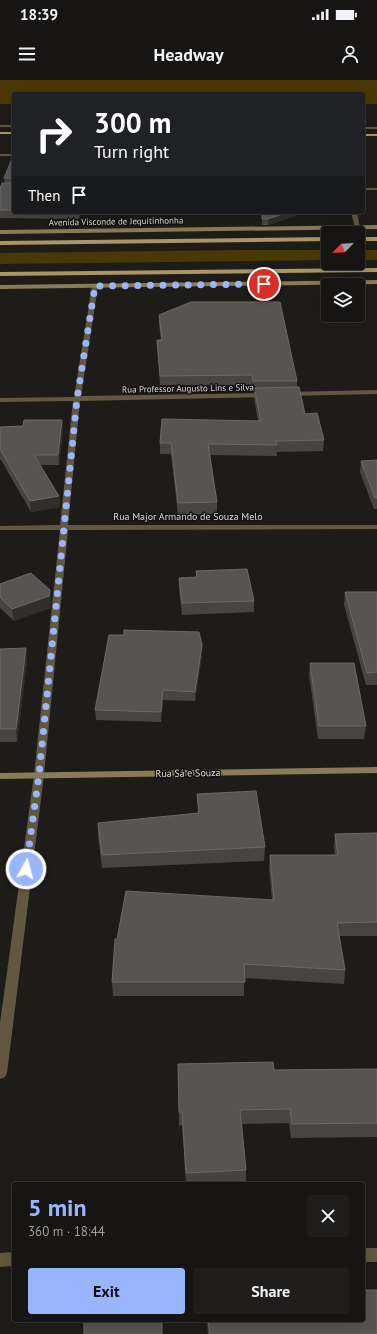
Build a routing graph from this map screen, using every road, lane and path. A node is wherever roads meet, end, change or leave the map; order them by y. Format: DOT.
graph roads {
  1 [pos="0,126"];
  2 [pos="12,126"];
  3 [pos="365,128"];
  4 [pos="377,128"];
  5 [pos="0,133"];
  6 [pos="12,133"];
  7 [pos="365,135"];
  8 [pos="377,136"];
  9 [pos="0,155"];
  10 [pos="12,155"];
  11 [pos="365,189"];
  12 [pos="377,189"];
  13 [pos="354,214"];
  14 [pos="358,226"];
  15 [pos="321,228"];
  16 [pos="365,228"];
  17 [pos="377,228"];
  18 [pos="0,232"];
  19 [pos="321,239"];
  20 [pos="365,239"];
  21 [pos="377,239"];
  22 [pos="0,243"];
  23 [pos="377,270"];
  24 [pos="0,274"];
  25 [pos="377,282"];
  26 [pos="95,286"];
  27 [pos="0,287"];
  28 [pos="377,392"];
  29 [pos="274,394"];
  30 [pos="282,394"];
  31 [pos="77,399"];
  32 [pos="0,400"];
  33 [pos="64,527"];
  34 [pos="377,527"];
  35 [pos="0,528"];
  36 [pos="377,770"];
  37 [pos="39,775"];
  38 [pos="0,776"];
  39 [pos="0,1072"];
  40 [pos="365,1255"];
  41 [pos="377,1255"];
  42 [pos="12,1259"];
  43 [pos="0,1260"];
  1 -- 2 [label="street"];
  3 -- 4 [label="street"];
  5 -- 6 [label="main road"];
  7 -- 8 [label="main road"];
  9 -- 10 [label="street"];
  11 -- 12 [label="street"];
  13 -- 14 [label="street"];
  15 -- 18 [label="street, Avenida Visconde de Jequitinhonha"];
  16 -- 17 [label="street, Avenida Visconde de Jequitinhonha"];
  19 -- 22 [label="main road, Avenida Visconde de Jequitinhonha"];
  20 -- 21 [label="main road"];
  23 -- 24 [label="main road"];
  25 -- 26 [label="street"];
  26 -- 27 [label="street"];
  26 -- 31 [label="street"];
  28 -- 30 [label="street"];
  29 -- 31 [label="street, Rua Professor Augusto Lins e Silva"];
  31 -- 32 [label="street, Rua Professor Augusto Lins e Silva"];
  31 -- 33 [label="street"];
  33 -- 34 [label="street, Rua Major Armando de Souza Melo"];
  33 -- 35 [label="street, Rua Major Armando de Souza Melo"];
  33 -- 37 [label="street"];
  36 -- 37 [label="street, Rua Sá e Souza"];
  37 -- 38 [label="street, Rua Sá e Souza"];
  37 -- 39 [label="street"];
  40 -- 41 [label="street"];
  42 -- 43 [label="street"];
}
